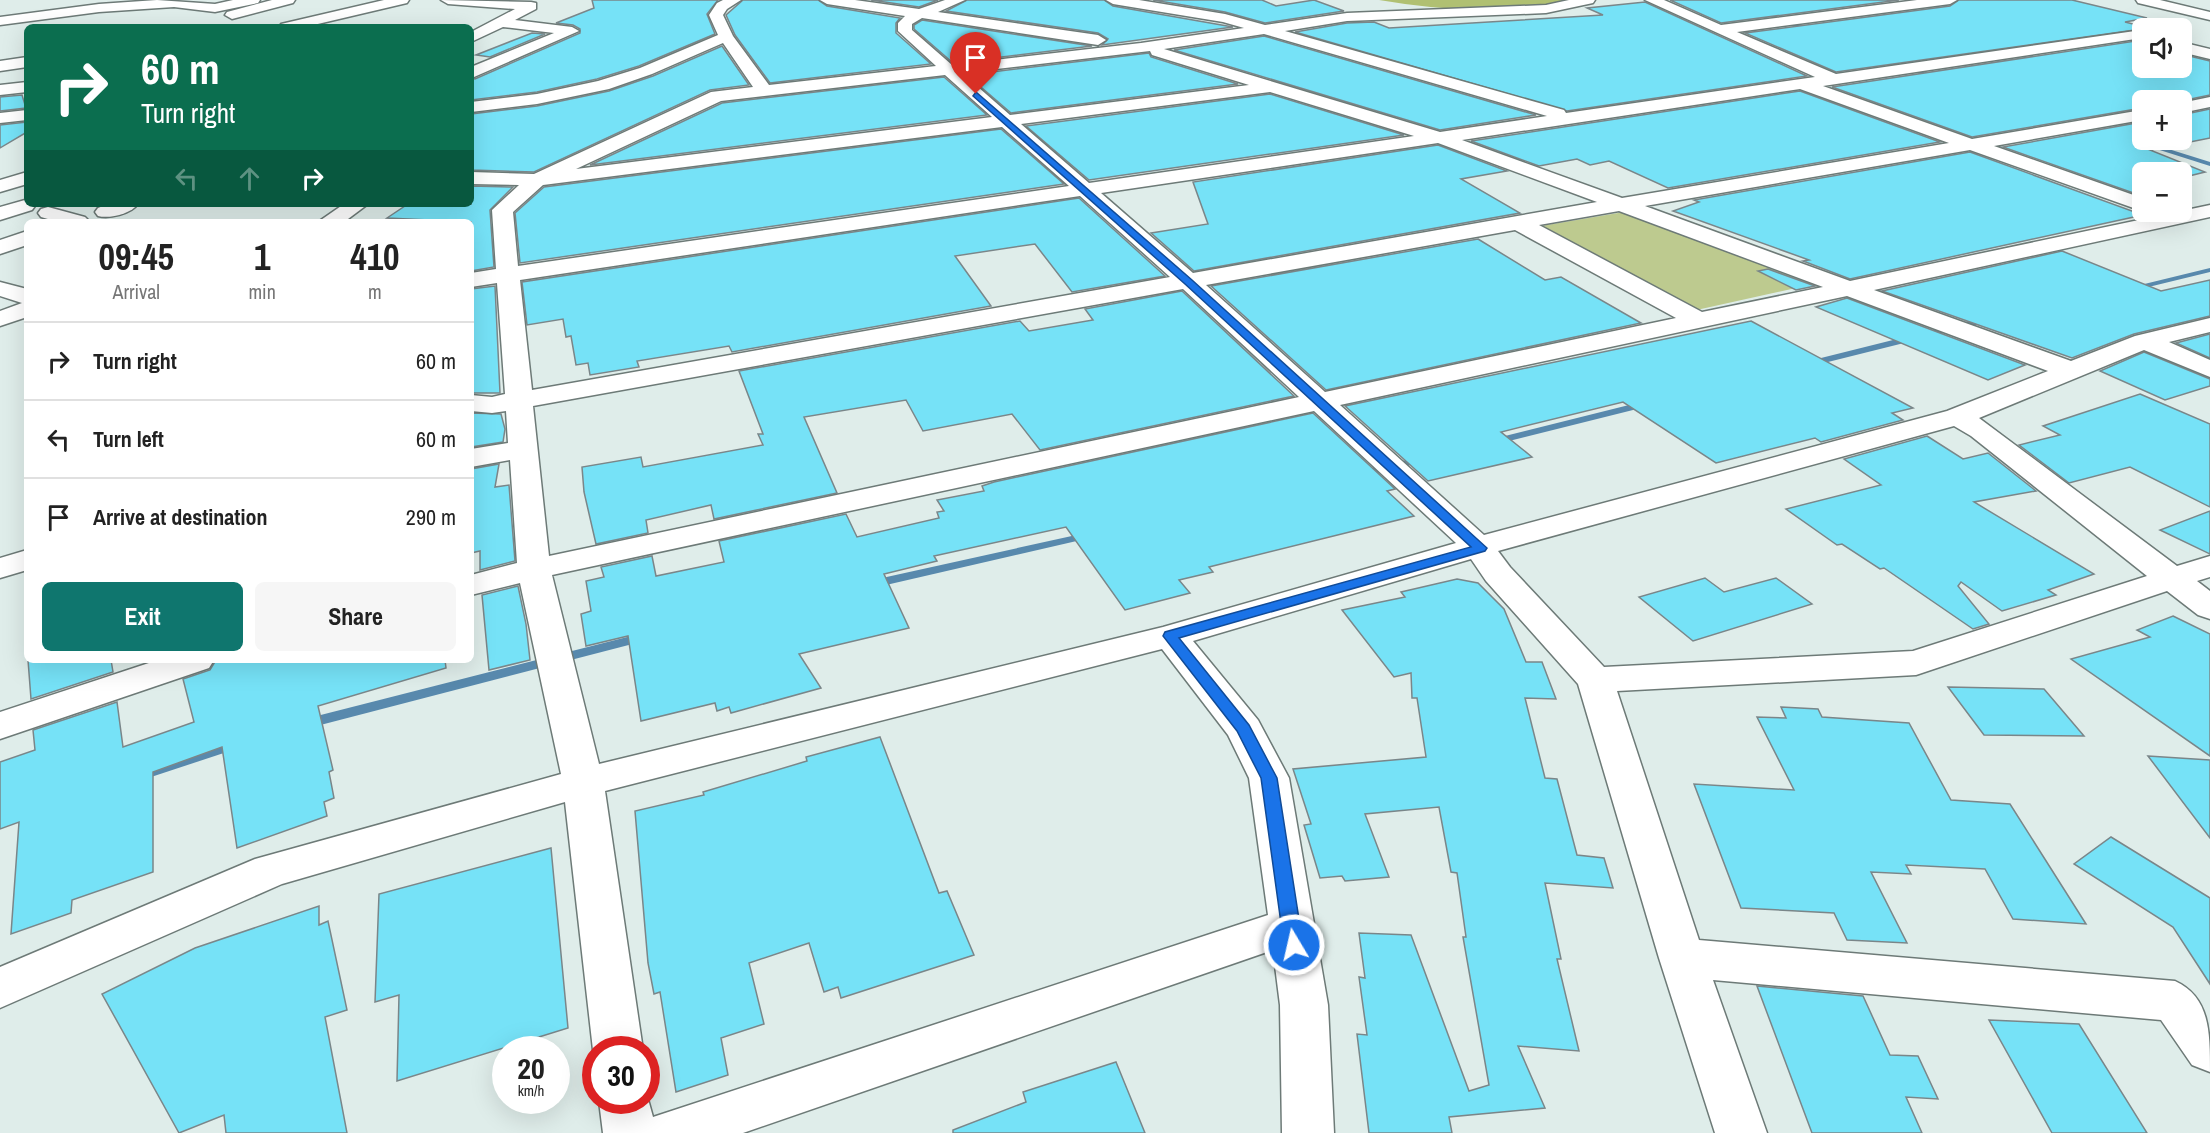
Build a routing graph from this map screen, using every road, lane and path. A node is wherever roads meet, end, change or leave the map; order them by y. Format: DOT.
graph roads {
  1 [pos="253,0"];
  2 [pos="288,0"];
  3 [pos="338,0"];
  4 [pos="402,0"];
  5 [pos="448,0"];
  6 [pos="734,0"];
  7 [pos="827,0"];
  8 [pos="958,0"];
  9 [pos="1113,0"];
  10 [pos="1588,0"];
  11 [pos="1652,0"];
  12 [pos="1950,0"];
  13 [pos="2143,0"];
  14 [pos="1178,1"];
  15 [pos="29,2"];
  16 [pos="366,3"];
  17 [pos="1819,3"];
  18 [pos="96,4"];
  19 [pos="1149,5"];
  20 [pos="0,7"];
  21 [pos="1846,13"];
  22 [pos="921,14"];
  23 [pos="2210,16"];
  24 [pos="0,21"];
  25 [pos="191,21"];
  26 [pos="504,22"];
  27 [pos="296,24"];
  28 [pos="2210,24"];
  29 [pos="2192,26"];
  30 [pos="24,27"];
  31 [pos="1722,29"];
  32 [pos="1267,30"];
  33 [pos="0,31"];
  34 [pos="2132,36"];
  35 [pos="474,37"];
  36 [pos="726,37"];
  37 [pos="1141,48"];
  38 [pos="2192,49"];
  39 [pos="2210,54"];
  40 [pos="24,62"];
  41 [pos="0,66"];
  42 [pos="946,68"];
  43 [pos="474,72"];
  44 [pos="1833,79"];
  45 [pos="1800,84"];
  46 [pos="24,87"];
  47 [pos="1276,87"];
  48 [pos="0,90"];
  49 [pos="764,90"];
  50 [pos="2210,102"];
  51 [pos="2192,106"];
  52 [pos="474,107"];
  53 [pos="24,114"];
  54 [pos="1567,117"];
  55 [pos="2132,117"];
  56 [pos="0,118"];
  57 [pos="1005,121"];
  58 [pos="1438,137"];
  59 [pos="1976,145"];
  60 [pos="474,178"];
  61 [pos="24,179"];
  62 [pos="537,180"];
  63 [pos="0,186"];
  64 [pos="1083,190"];
  65 [pos="0,200"];
  66 [pos="2132,201"];
  67 [pos="1623,204"];
  68 [pos="24,207"];
  69 [pos="25,207"];
  70 [pos="120,207"];
  71 [pos="353,207"];
  72 [pos="2210,211"];
  73 [pos="105,212"];
  74 [pos="48,213"];
  75 [pos="2192,213"];
  76 [pos="0,214"];
  77 [pos="70,219"];
  78 [pos="334,219"];
  79 [pos="2140,222"];
  80 [pos="2190,222"];
  81 [pos="1519,223"];
  82 [pos="2210,229"];
  83 [pos="24,239"];
  84 [pos="0,247"];
  85 [pos="0,253"];
  86 [pos="24,260"];
  87 [pos="508,276"];
  88 [pos="474,280"];
  89 [pos="1189,282"];
  90 [pos="0,289"];
  91 [pos="1851,289"];
  92 [pos="24,296"];
  93 [pos="24,310"];
  94 [pos="0,319"];
  95 [pos="1700,321"];
  96 [pos="2210,325"];
  97 [pos="2144,341"];
  98 [pos="2210,369"];
  99 [pos="2073,370"];
  100 [pos="518,400"];
  101 [pos="1318,401"];
  102 [pos="474,403"];
  103 [pos="1957,417"];
  104 [pos="522,448"];
  105 [pos="474,457"];
  106 [pos="1480,548"];
  107 [pos="24,561"];
  108 [pos="2210,566"];
  109 [pos="0,568"];
  110 [pos="534,569"];
  111 [pos="2174,578"];
  112 [pos="474,584"];
  113 [pos="2210,608"];
  114 [pos="1170,636"];
  115 [pos="187,663"];
  116 [pos="1595,680"];
  117 [pos="0,726"];
  118 [pos="583,782"];
  119 [pos="1290,926"];
  120 [pos="1682,958"];
  121 [pos="0,988"];
  122 [pos="616,1036"];
  123 [pos="2210,1050"];
  124 [pos="627,1114"];
  125 [pos="629,1133"];
  126 [pos="672,1133"];
  127 [pos="1308,1133"];
  128 [pos="1741,1133"];
  1 -- 18 [label="street"];
  2 -- 25 [label="street"];
  3 -- 16 [label="street"];
  4 -- 16 [label="street"];
  5 -- 26 [label="street"];
  6 -- 36 [label="street"];
  7 -- 22 [label="street"];
  8 -- 22 [label="street"];
  9 -- 19 [label="street"];
  10 -- 32 [label="street"];
  11 -- 31 [label="street"];
  12 -- 21 [label="street"];
  13 -- 23 [label="street"];
  14 -- 19 [label="street"];
  15 -- 20 [label="street"];
  16 -- 27 [label="street"];
  17 -- 21 [label="street"];
  18 -- 24 [label="street"];
  19 -- 32 [label="street"];
  21 -- 31 [label="street"];
  22 -- 37 [label="street"];
  22 -- 42 [label="street"];
  26 -- 35 [label="street"];
  26 -- 43 [label="street"];
  28 -- 29 [label="street"];
  30 -- 33 [label="street"];
  31 -- 44 [label="street"];
  32 -- 37 [label="street"];
  32 -- 54 [label="street"];
  34 -- 44 [label="street"];
  36 -- 49 [label="street"];
  36 -- 52 [label="street"];
  37 -- 42 [label="street"];
  37 -- 47 [label="street"];
  38 -- 39 [label="street"];
  40 -- 41 [label="street"];
  42 -- 49 [label="street"];
  42 -- 57 [label="street"];
  44 -- 45 [label="street"];
  45 -- 54 [label="street"];
  45 -- 59 [label="street"];
  46 -- 48 [label="street"];
  47 -- 57 [label="street"];
  47 -- 58 [label="street"];
  49 -- 62 [label="street"];
  50 -- 51 [label="street"];
  53 -- 56 [label="street"];
  54 -- 58 [label="street"];
  55 -- 59 [label="street"];
  57 -- 62 [label="street"];
  57 -- 64 [label="street"];
  58 -- 64 [label="street"];
  58 -- 67 [label="street"];
  59 -- 66 [label="street"];
  59 -- 67 [label="street"];
  60 -- 62 [label="street"];
  61 -- 63 [label="street"];
  62 -- 87 [label="street"];
  64 -- 87 [label="street"];
  64 -- 89 [label="street"];
  65 -- 68 [label="street"];
  67 -- 81 [label="street"];
  67 -- 91 [label="street"];
  69 -- 76 [label="street"];
  70 -- 73 [label="street"];
  71 -- 78 [label="street"];
  72 -- 75 [label="street"];
  74 -- 77 [label="street"];
  79 -- 91 [label="street"];
  80 -- 82 [label="street"];
  81 -- 89 [label="street"];
  81 -- 95 [label="street"];
  83 -- 84 [label="street"];
  85 -- 86 [label="street"];
  87 -- 88 [label="street"];
  87 -- 100 [label="street"];
  89 -- 100 [label="street"];
  89 -- 101 [label="street"];
  90 -- 92 [label="street"];
  91 -- 95 [label="street"];
  91 -- 99 [label="street"];
  93 -- 94 [label="street"];
  95 -- 101 [label="street"];
  96 -- 97 [label="street"];
  97 -- 98 [label="street"];
  97 -- 99 [label="street"];
  99 -- 103 [label="street"];
  100 -- 102 [label="street"];
  100 -- 104 [label="street"];
  101 -- 106 [label="street"];
  101 -- 110 [label="street"];
  103 -- 106 [label="street"];
  103 -- 111 [label="street"];
  104 -- 105 [label="street"];
  104 -- 110 [label="street"];
  106 -- 114 [label="street"];
  106 -- 116 [label="street"];
  107 -- 109 [label="street"];
  108 -- 111 [label="street"];
  110 -- 112 [label="street"];
  110 -- 118 [label="street"];
  111 -- 113 [label="street"];
  111 -- 116 [label="street"];
  114 -- 118 [label="street"];
  114 -- 119 [label="street"];
  115 -- 117 [label="street"];
  116 -- 120 [label="street"];
  118 -- 121 [label="street"];
  118 -- 122 [label="street"];
  119 -- 126 [label="street"];
  119 -- 127 [label="street"];
  120 -- 123 [label="street"];
  120 -- 128 [label="street"];
  124 -- 125 [label="street"];
}
